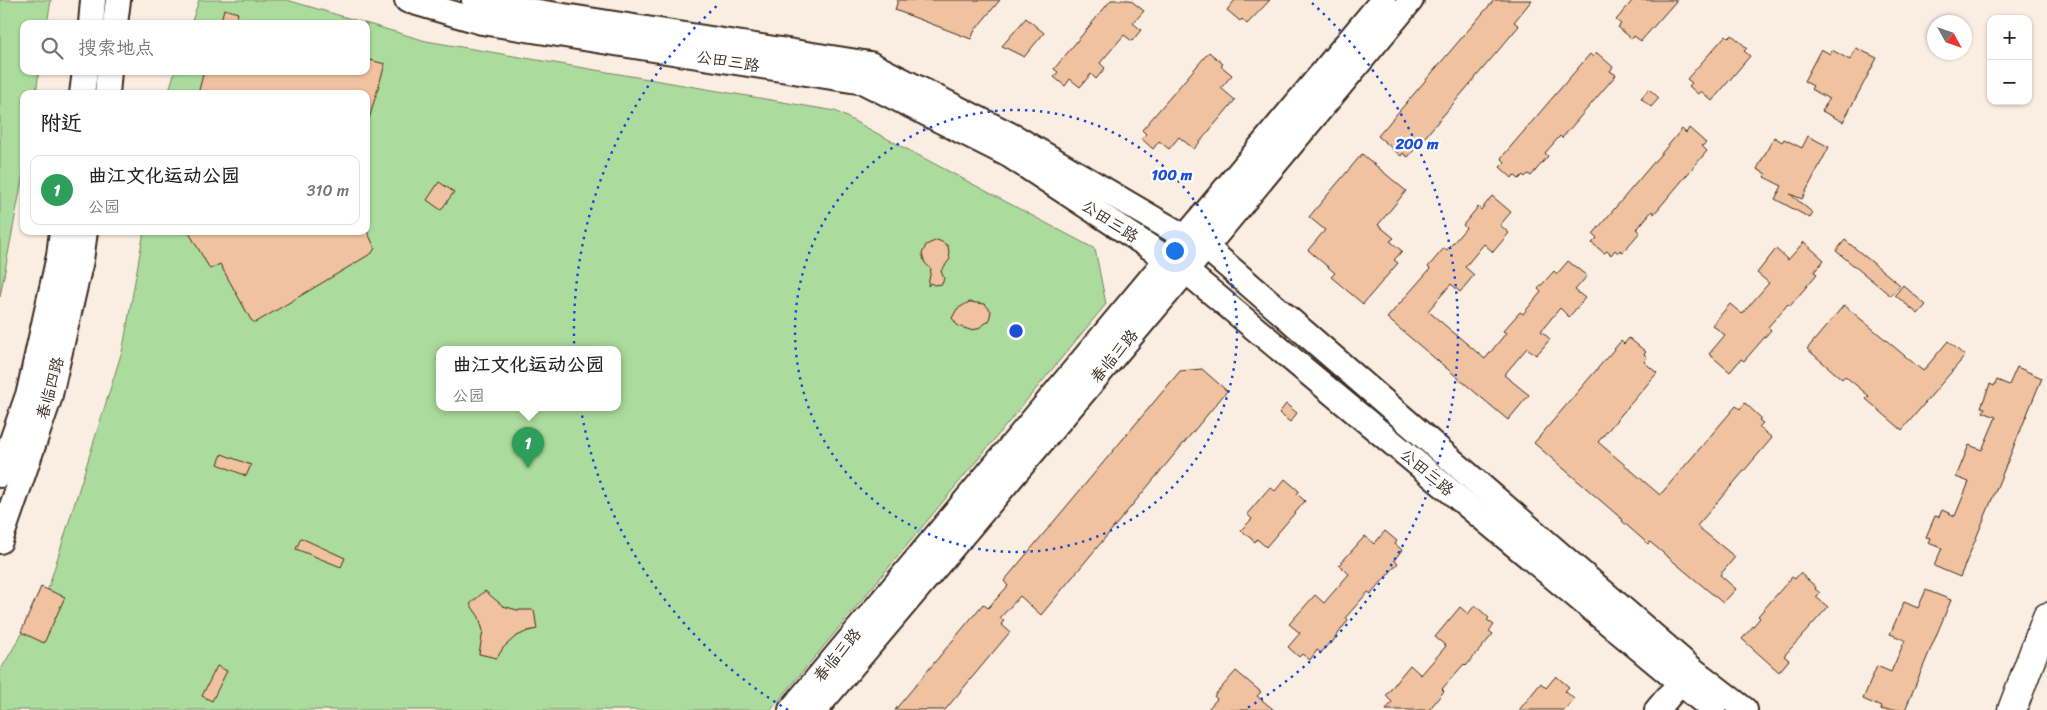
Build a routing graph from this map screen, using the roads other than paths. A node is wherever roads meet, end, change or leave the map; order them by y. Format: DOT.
graph roads {
  1 [pos="94,0"];
  2 [pos="118,0"];
  3 [pos="407,0"];
  4 [pos="474,0"];
  5 [pos="1383,0"];
  6 [pos="1410,0"];
  7 [pos="92,20"];
  8 [pos="116,20"];
  9 [pos="84,75"];
  10 [pos="108,75"];
  11 [pos="83,90"];
  12 [pos="107,90"];
  13 [pos="62,235"];
  14 [pos="84,235"];
  15 [pos="1195,243"];
  16 [pos="1177,265"];
  17 [pos="0,475"];
  18 [pos="0,541"];
  19 [pos="2047,618"];
  20 [pos="1696,691"];
  21 [pos="791,710"];
  22 [pos="815,710"];
  23 [pos="1657,710"];
  24 [pos="1745,710"];
  25 [pos="2012,710"];
  1 -- 7 [label="street"];
  2 -- 8 [label="street"];
  3 -- 16 [label="street, 公田三路"];
  4 -- 15 [label="street, 公田三路"];
  5 -- 15 [label="street, 春临三路"];
  6 -- 15 [label="street, 春临三路"];
  9 -- 11 [label="street"];
  10 -- 12 [label="street"];
  13 -- 17 [label="street, 春临四路"];
  14 -- 18 [label="street, 春临四路"];
  15 -- 16 [label="street, 春临三路"];
  15 -- 20 [label="street, 公田三路"];
  16 -- 20 [label="street, 公田三路"];
  16 -- 21 [label="street, 春临三路"];
  16 -- 22 [label="street, 春临三路"];
  19 -- 25 [label="highway"];
  20 -- 23 [label="street"];
  20 -- 24 [label="street, 公田三路"];
}
